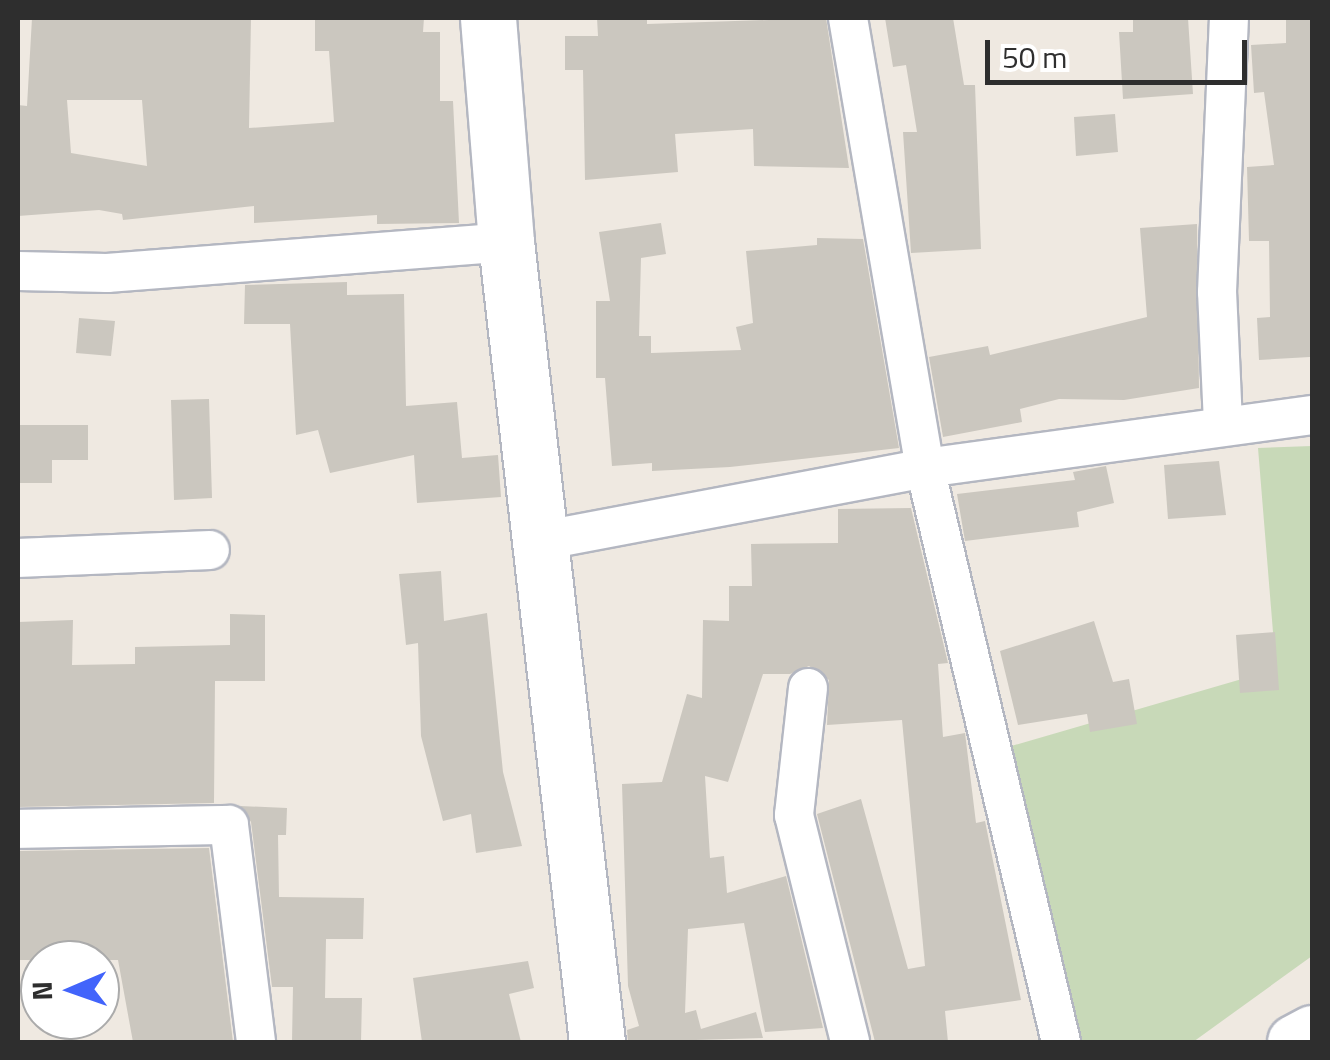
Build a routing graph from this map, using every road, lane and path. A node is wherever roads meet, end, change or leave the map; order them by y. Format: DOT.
graph roads {
  1 [pos="488,18"];
  2 [pos="848,18"];
  3 [pos="1229,18"];
  4 [pos="506,242"];
  5 [pos="18,271"];
  6 [pos="1312,415"];
  7 [pos="1223,423"];
  8 [pos="924,468"];
  9 [pos="540,541"];
  10 [pos="210,550"];
  11 [pos="18,558"];
  12 [pos="808,688"];
  13 [pos="18,828"];
  14 [pos="256,1042"];
  15 [pos="597,1042"];
  16 [pos="850,1042"];
  17 [pos="1061,1042"];
  1 -- 4 [label="street"];
  2 -- 8 [label="street"];
  3 -- 7 [label="street"];
  4 -- 5 [label="street"];
  4 -- 9 [label="street"];
  6 -- 7 [label="street"];
  7 -- 8 [label="street"];
  8 -- 9 [label="street"];
  8 -- 17 [label="street"];
  9 -- 15 [label="street"];
  10 -- 11 [label="street"];
  12 -- 16 [label="street"];
  13 -- 14 [label="street"];
}
